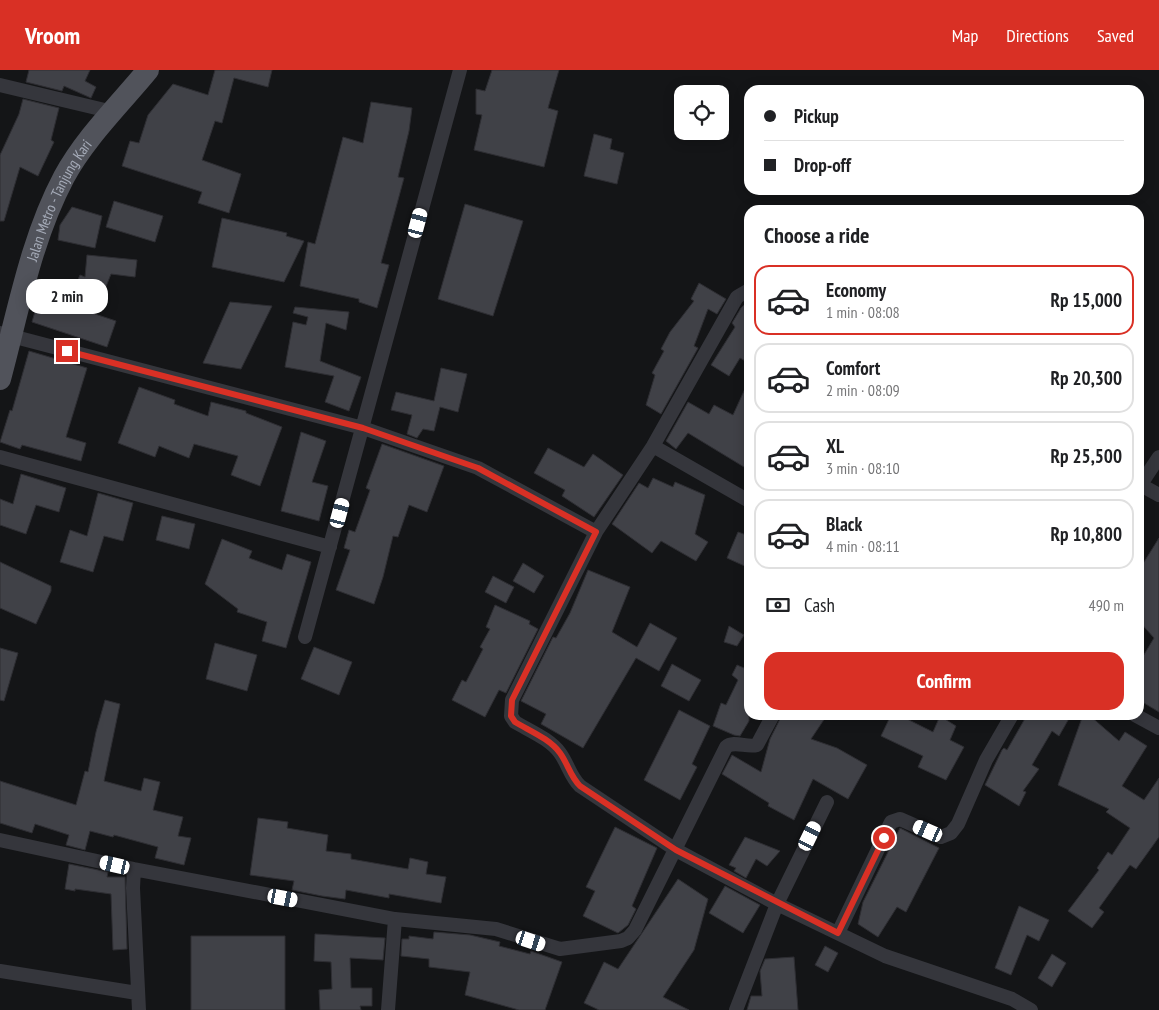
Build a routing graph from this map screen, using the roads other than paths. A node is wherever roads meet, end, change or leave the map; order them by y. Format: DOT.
graph roads {
  1 [pos="148,70"];
  2 [pos="460,70"];
  3 [pos="0,85"];
  4 [pos="113,112"];
  5 [pos="744,293"];
  6 [pos="6,334"];
  7 [pos="0,379"];
  8 [pos="363,428"];
  9 [pos="653,446"];
  10 [pos="0,457"];
  11 [pos="1159,457"];
  12 [pos="1144,478"];
  13 [pos="1144,488"];
  14 [pos="1159,495"];
  15 [pos="744,498"];
  16 [pos="596,532"];
  17 [pos="330,547"];
  18 [pos="305,637"];
  19 [pos="770,720"];
  20 [pos="1009,720"];
  21 [pos="1144,720"];
  22 [pos="1159,728"];
  23 [pos="827,802"];
  24 [pos="0,840"];
  25 [pos="676,850"];
  26 [pos="134,870"];
  27 [pos="777,904"];
  28 [pos="395,919"];
  29 [pos="838,933"];
  30 [pos="0,972"];
  31 [pos="137,993"];
  32 [pos="139,1010"];
  33 [pos="388,1010"];
  34 [pos="736,1010"];
  35 [pos="1031,1010"];
  1 -- 4 [label="main road, Jalan Metro - Tanjung Kari"];
  2 -- 8 [label="street"];
  3 -- 4 [label="street"];
  4 -- 6 [label="main road, Jalan Metro - Tanjung Kari"];
  5 -- 9 [label="street"];
  6 -- 7 [label="main road, Jalan Metro - Tanjung Kari"];
  6 -- 8 [label="street"];
  8 -- 16 [label="street"];
  8 -- 17 [label="street"];
  9 -- 15 [label="street"];
  9 -- 16 [label="street"];
  10 -- 17 [label="street"];
  11 -- 12 [label="street"];
  13 -- 14 [label="street"];
  16 -- 25 [label="street"];
  17 -- 18 [label="street"];
  19 -- 25 [label="street"];
  20 -- 29 [label="street"];
  21 -- 22 [label="street"];
  23 -- 27 [label="street"];
  24 -- 26 [label="street"];
  25 -- 27 [label="street"];
  25 -- 28 [label="street"];
  26 -- 28 [label="street"];
  26 -- 31 [label="street"];
  27 -- 29 [label="street"];
  27 -- 34 [label="street"];
  28 -- 33 [label="street"];
  29 -- 35 [label="street"];
  30 -- 31 [label="street"];
  31 -- 32 [label="street"];
}
